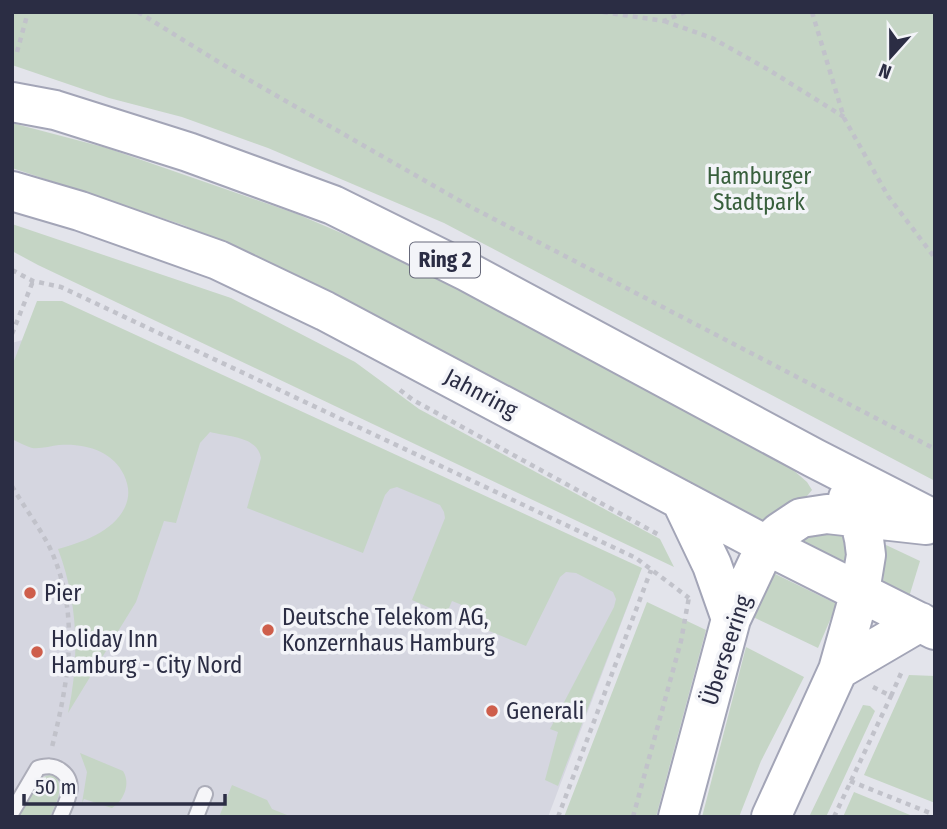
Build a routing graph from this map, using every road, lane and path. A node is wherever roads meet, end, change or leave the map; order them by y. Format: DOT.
graph roads {
  1 [pos="28,12"];
  2 [pos="138,12"];
  3 [pos="603,12"];
  4 [pos="685,12"];
  5 [pos="812,12"];
  6 [pos="664,21"];
  7 [pos="17,52"];
  8 [pos="12,102"];
  9 [pos="844,118"];
  10 [pos="12,191"];
  11 [pos="935,258"];
  12 [pos="12,270"];
  13 [pos="33,281"];
  14 [pos="12,334"];
  15 [pos="391,384"];
  16 [pos="935,449"];
  17 [pos="814,457"];
  18 [pos="12,486"];
  19 [pos="681,500"];
  20 [pos="859,517"];
  21 [pos="935,520"];
  22 [pos="935,526"];
  23 [pos="666,542"];
  24 [pos="766,545"];
  25 [pos="651,570"];
  26 [pos="686,585"];
  27 [pos="860,592"];
  28 [pos="689,598"];
  29 [pos="715,611"];
  30 [pos="927,626"];
  31 [pos="906,662"];
  32 [pos="854,678"];
  33 [pos="891,696"];
  34 [pos="47,765"];
  35 [pos="850,781"];
  36 [pos="205,794"];
  37 [pos="12,812"];
  38 [pos="935,815"];
  39 [pos="60,817"];
  40 [pos="196,817"];
  41 [pos="558,817"];
  42 [pos="633,817"];
  43 [pos="678,817"];
  44 [pos="771,817"];
  45 [pos="834,817"];
  1 -- 7 [label="path"];
  2 -- 16 [label="path"];
  3 -- 6 [label="path"];
  4 -- 6 [label="path"];
  5 -- 9 [label="path"];
  6 -- 9 [label="path"];
  8 -- 17 [label="main road, Ring 2"];
  9 -- 11 [label="path"];
  10 -- 19 [label="main road, Jahnring"];
  12 -- 13 [label="path"];
  13 -- 14 [label="path"];
  13 -- 25 [label="path"];
  15 -- 23 [label="path"];
  17 -- 20 [label="main road"];
  17 -- 21 [label="main road, Ring 2"];
  18 -- 34 [label="path"];
  19 -- 24 [label="main road, Jahnring"];
  19 -- 29 [label="main road"];
  20 -- 22 [label="main road, Überseering"];
  20 -- 24 [label="main road, Überseering"];
  20 -- 27 [label="main road"];
  24 -- 27 [label="main road, Jahnring"];
  24 -- 29 [label="main road, Überseering"];
  25 -- 28 [label="path"];
  25 -- 41 [label="path"];
  26 -- 28 [label="path"];
  27 -- 30 [label="main road, Jahnring"];
  27 -- 32 [label="main road"];
  28 -- 29 [label="path"];
  28 -- 42 [label="path"];
  29 -- 43 [label="main road, Überseering"];
  30 -- 32 [label="main road"];
  31 -- 33 [label="path"];
  32 -- 33 [label="path"];
  32 -- 44 [label="main road"];
  33 -- 35 [label="path"];
  34 -- 37 [label="lane"];
  34 -- 39 [label="lane"];
  35 -- 38 [label="path"];
  35 -- 45 [label="path"];
  36 -- 40 [label="lane"];
}
